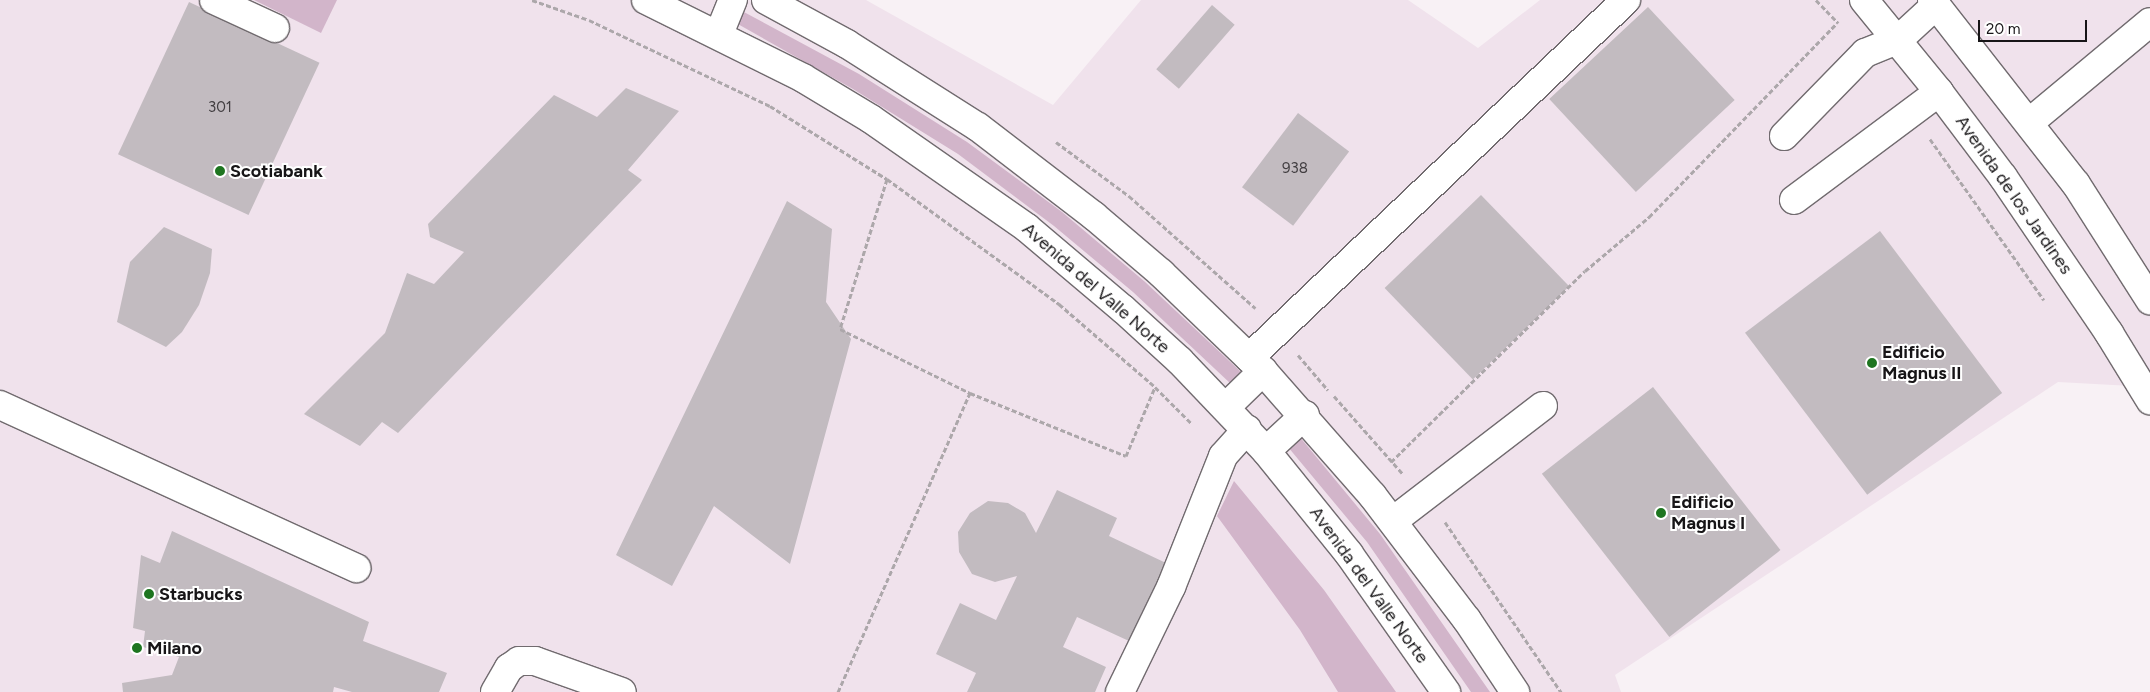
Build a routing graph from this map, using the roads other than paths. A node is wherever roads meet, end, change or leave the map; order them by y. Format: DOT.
graph roads {
  1 [pos="214,0"];
  2 [pos="734,0"];
  3 [pos="766,0"];
  4 [pos="1626,0"];
  5 [pos="1864,0"];
  6 [pos="660,3"];
  7 [pos="1934,3"];
  8 [pos="2150,22"];
  9 [pos="275,28"];
  10 [pos="719,34"];
  11 [pos="1898,40"];
  12 [pos="1939,92"];
  13 [pos="2030,122"];
  14 [pos="1784,136"];
  15 [pos="1794,200"];
  16 [pos="2150,300"];
  17 [pos="1256,364"];
  18 [pos="2150,400"];
  19 [pos="0,405"];
  20 [pos="1542,406"];
  21 [pos="1226,407"];
  22 [pos="1305,416"];
  23 [pos="1247,429"];
  24 [pos="1266,451"];
  25 [pos="1393,521"];
  26 [pos="356,568"];
  27 [pos="495,692"];
  28 [pos="622,692"];
  29 [pos="1120,692"];
  30 [pos="1446,692"];
  31 [pos="1515,692"];
  1 -- 9 [label="street"];
  2 -- 10 [label="street"];
  3 -- 17 [label="street"];
  4 -- 17 [label="street"];
  5 -- 11 [label="street, Avenida de los Jardines"];
  6 -- 10 [label="street, Avenida del Valle Norte"];
  7 -- 11 [label="street"];
  7 -- 13 [label="street"];
  8 -- 13 [label="street"];
  10 -- 21 [label="street, Avenida del Valle Norte"];
  11 -- 12 [label="street, Avenida de los Jardines"];
  11 -- 14 [label="street"];
  12 -- 15 [label="street"];
  12 -- 18 [label="street, Avenida de los Jardines"];
  13 -- 16 [label="street"];
  17 -- 21 [label="street"];
  17 -- 22 [label="street"];
  19 -- 26 [label="street"];
  20 -- 25 [label="street"];
  21 -- 23 [label="street, Avenida del Valle Norte"];
  22 -- 24 [label="street"];
  22 -- 25 [label="street"];
  23 -- 24 [label="street, Avenida del Valle Norte"];
  23 -- 29 [label="street"];
  24 -- 30 [label="street, Avenida del Valle Norte"];
  25 -- 31 [label="street"];
  27 -- 28 [label="street"];
}
